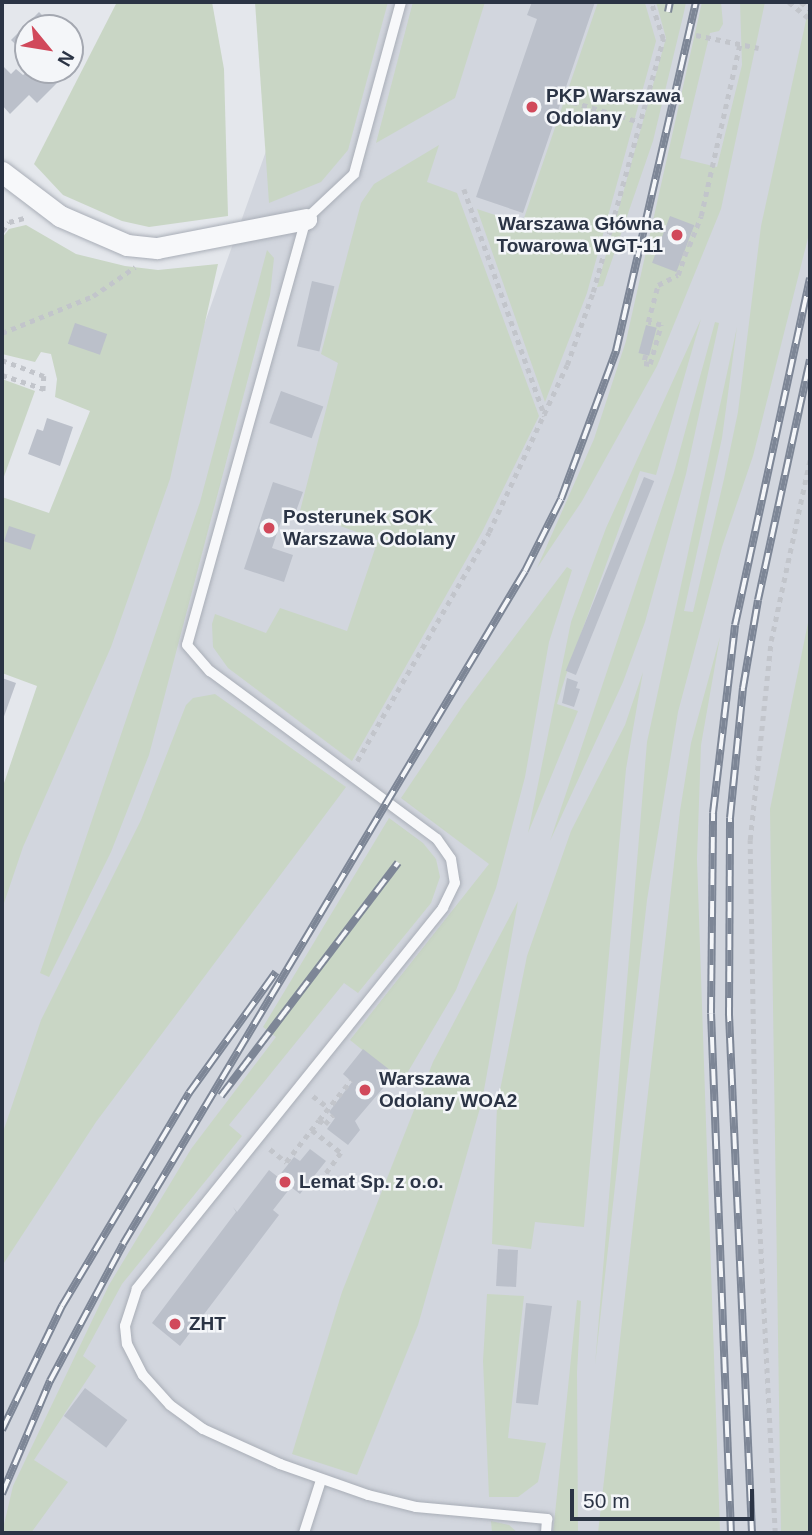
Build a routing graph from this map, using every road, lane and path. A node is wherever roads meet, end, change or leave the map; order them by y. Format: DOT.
graph roads {
  1 [pos="401,2"];
  2 [pos="651,2"];
  3 [pos="789,2"];
  4 [pos="801,2"];
  5 [pos="810,9"];
  6 [pos="810,19"];
  7 [pos="696,34"];
  8 [pos="740,43"];
  9 [pos="759,48"];
  10 [pos="563,99"];
  11 [pos="640,122"];
  12 [pos="2,174"];
  13 [pos="464,189"];
  14 [pos="306,219"];
  15 [pos="157,248"];
  16 [pos="2,333"];
  17 [pos="646,355"];
  18 [pos="2,360"];
  19 [pos="2,375"];
  20 [pos="545,417"];
  21 [pos="810,459"];
  22 [pos="349,774"];
  23 [pos="351,1080"];
  24 [pos="313,1096"];
  25 [pos="329,1108"];
  26 [pos="333,1115"];
  27 [pos="319,1120"];
  28 [pos="312,1130"];
  29 [pos="270,1149"];
  30 [pos="326,1189"];
  31 [pos="321,1479"];
  32 [pos="304,1533"];
  33 [pos="546,1533"];
  34 [pos="775,1533"];
  1 -- 14 [label="lane"];
  2 -- 11 [label="path"];
  3 -- 6 [label="path"];
  4 -- 5 [label="path"];
  7 -- 8 [label="path"];
  8 -- 9 [label="path"];
  8 -- 17 [label="path"];
  10 -- 11 [label="path"];
  11 -- 20 [label="path"];
  12 -- 15 [label="street"];
  13 -- 20 [label="path"];
  14 -- 15 [label="street"];
  14 -- 22 [label="lane"];
  15 -- 16 [label="path"];
  18 -- 19 [label="path"];
  20 -- 22 [label="path"];
  21 -- 34 [label="path"];
  22 -- 31 [label="lane"];
  23 -- 25 [label="path"];
  24 -- 25 [label="path"];
  25 -- 27 [label="path"];
  26 -- 27 [label="path"];
  27 -- 28 [label="path"];
  28 -- 29 [label="path"];
  28 -- 30 [label="path"];
  31 -- 32 [label="lane"];
  31 -- 33 [label="lane"];
}
